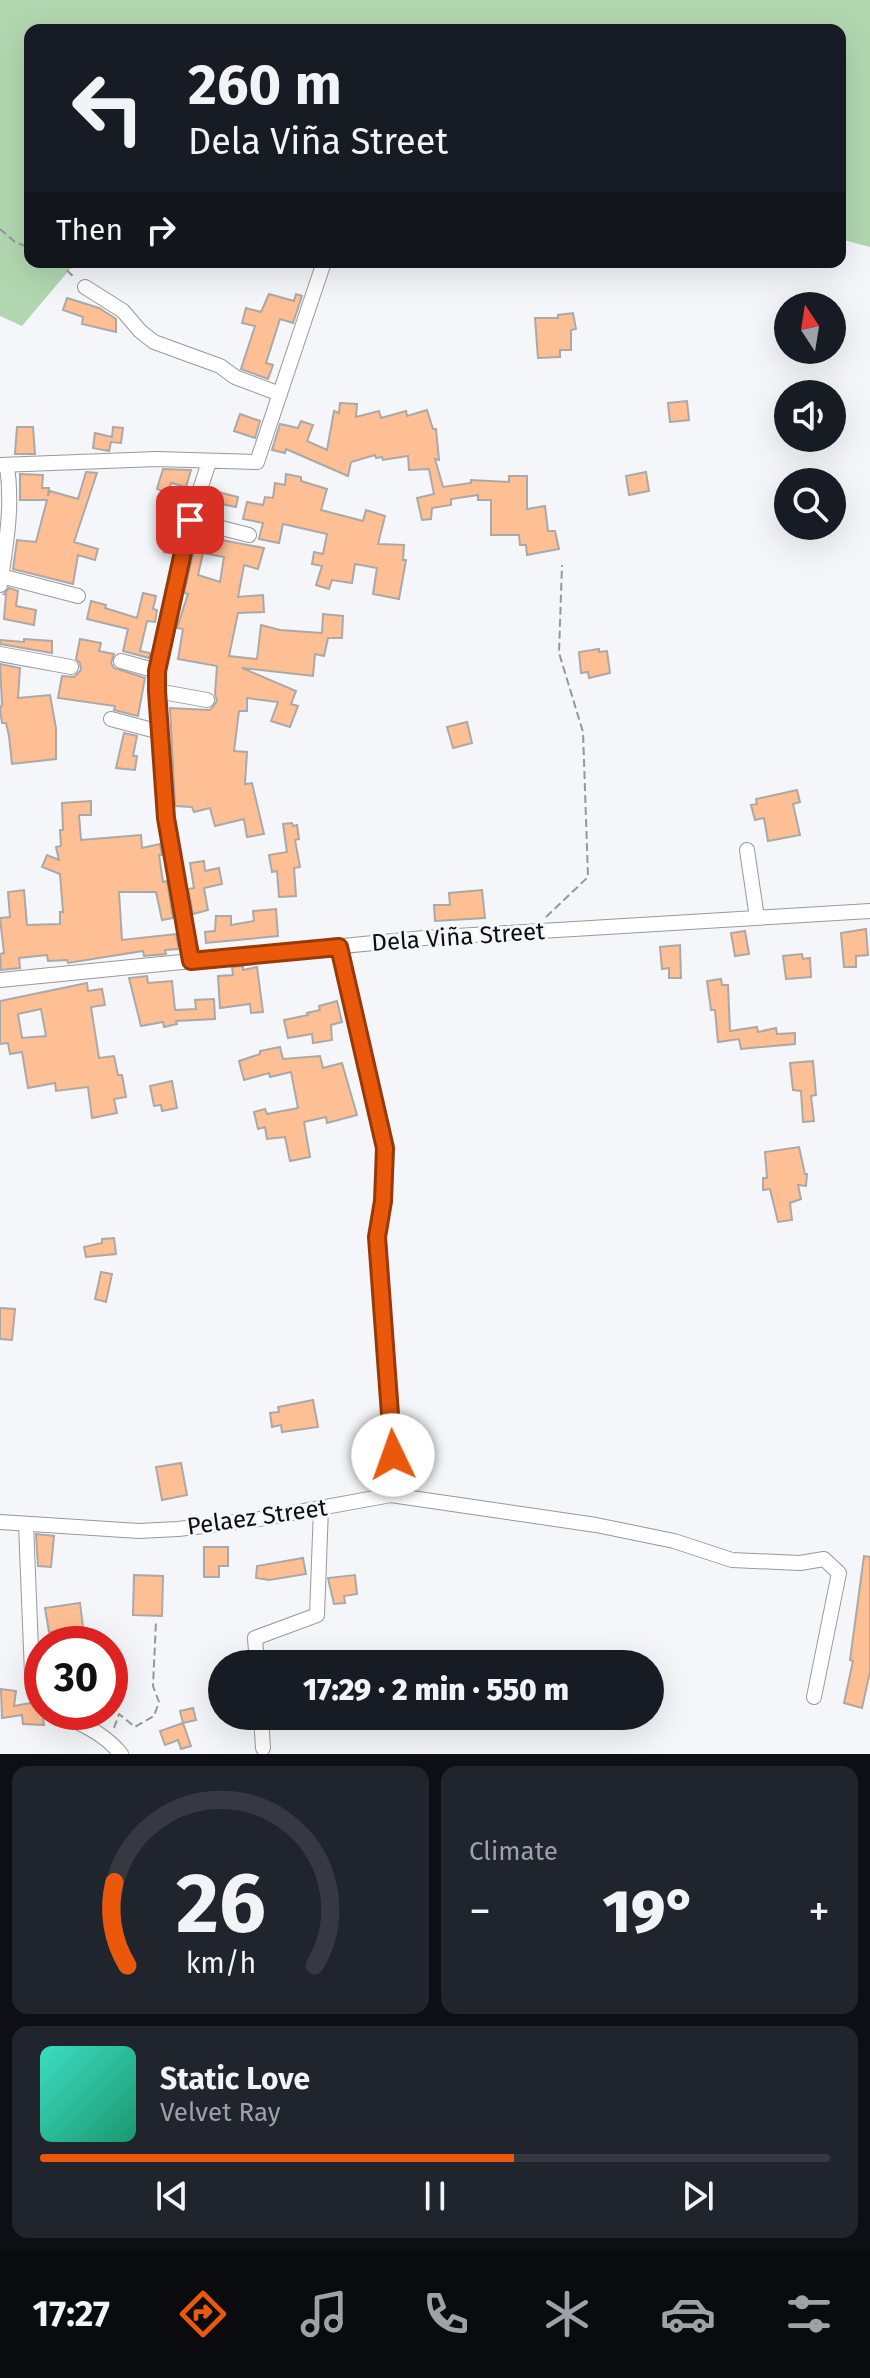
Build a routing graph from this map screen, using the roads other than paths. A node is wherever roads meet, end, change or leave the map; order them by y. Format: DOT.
graph roads {
  1 [pos="322,268"];
  2 [pos="85,287"];
  3 [pos="280,394"];
  4 [pos="209,462"];
  5 [pos="4,465"];
  6 [pos="190,520"];
  7 [pos="249,535"];
  8 [pos="1,580"];
  9 [pos="78,596"];
  10 [pos="0,654"];
  11 [pos="121,661"];
  12 [pos="71,667"];
  13 [pos="157,671"];
  14 [pos="157,691"];
  15 [pos="207,700"];
  16 [pos="111,719"];
  17 [pos="160,732"];
  18 [pos="747,850"];
  19 [pos="870,911"];
  20 [pos="757,918"];
  21 [pos="339,947"];
  22 [pos="191,961"];
  23 [pos="0,980"];
  24 [pos="391,1495"];
  25 [pos="321,1508"];
  26 [pos="0,1522"];
  27 [pos="26,1524"];
  28 [pos="30,1626"];
  29 [pos="256,1650"];
  30 [pos="814,1697"];
  31 [pos="95,1730"];
  32 [pos="262,1730"];
  33 [pos="263,1748"];
  34 [pos="121,1754"];
  1 -- 3 [label="street"];
  2 -- 3 [label="street"];
  3 -- 4 [label="street"];
  4 -- 5 [label="street"];
  4 -- 6 [label="street"];
  5 -- 8 [label="street"];
  6 -- 7 [label="street"];
  6 -- 13 [label="street"];
  8 -- 9 [label="street"];
  10 -- 12 [label="street"];
  11 -- 13 [label="street"];
  13 -- 14 [label="street"];
  14 -- 15 [label="street"];
  14 -- 17 [label="street"];
  16 -- 17 [label="street"];
  17 -- 22 [label="street"];
  18 -- 20 [label="street"];
  19 -- 20 [label="street, Dela Viña Street"];
  20 -- 21 [label="street, Dela Viña Street"];
  21 -- 22 [label="street, Dela Viña Street"];
  21 -- 24 [label="street"];
  22 -- 23 [label="street, Dela Viña Street"];
  24 -- 25 [label="street, Pelaez Street"];
  24 -- 30 [label="street, Pelaez Street"];
  25 -- 27 [label="street, Pelaez Street"];
  25 -- 29 [label="street"];
  26 -- 27 [label="street, Pelaez Street"];
  27 -- 28 [label="street"];
  31 -- 34 [label="street"];
  32 -- 33 [label="street"];
}
